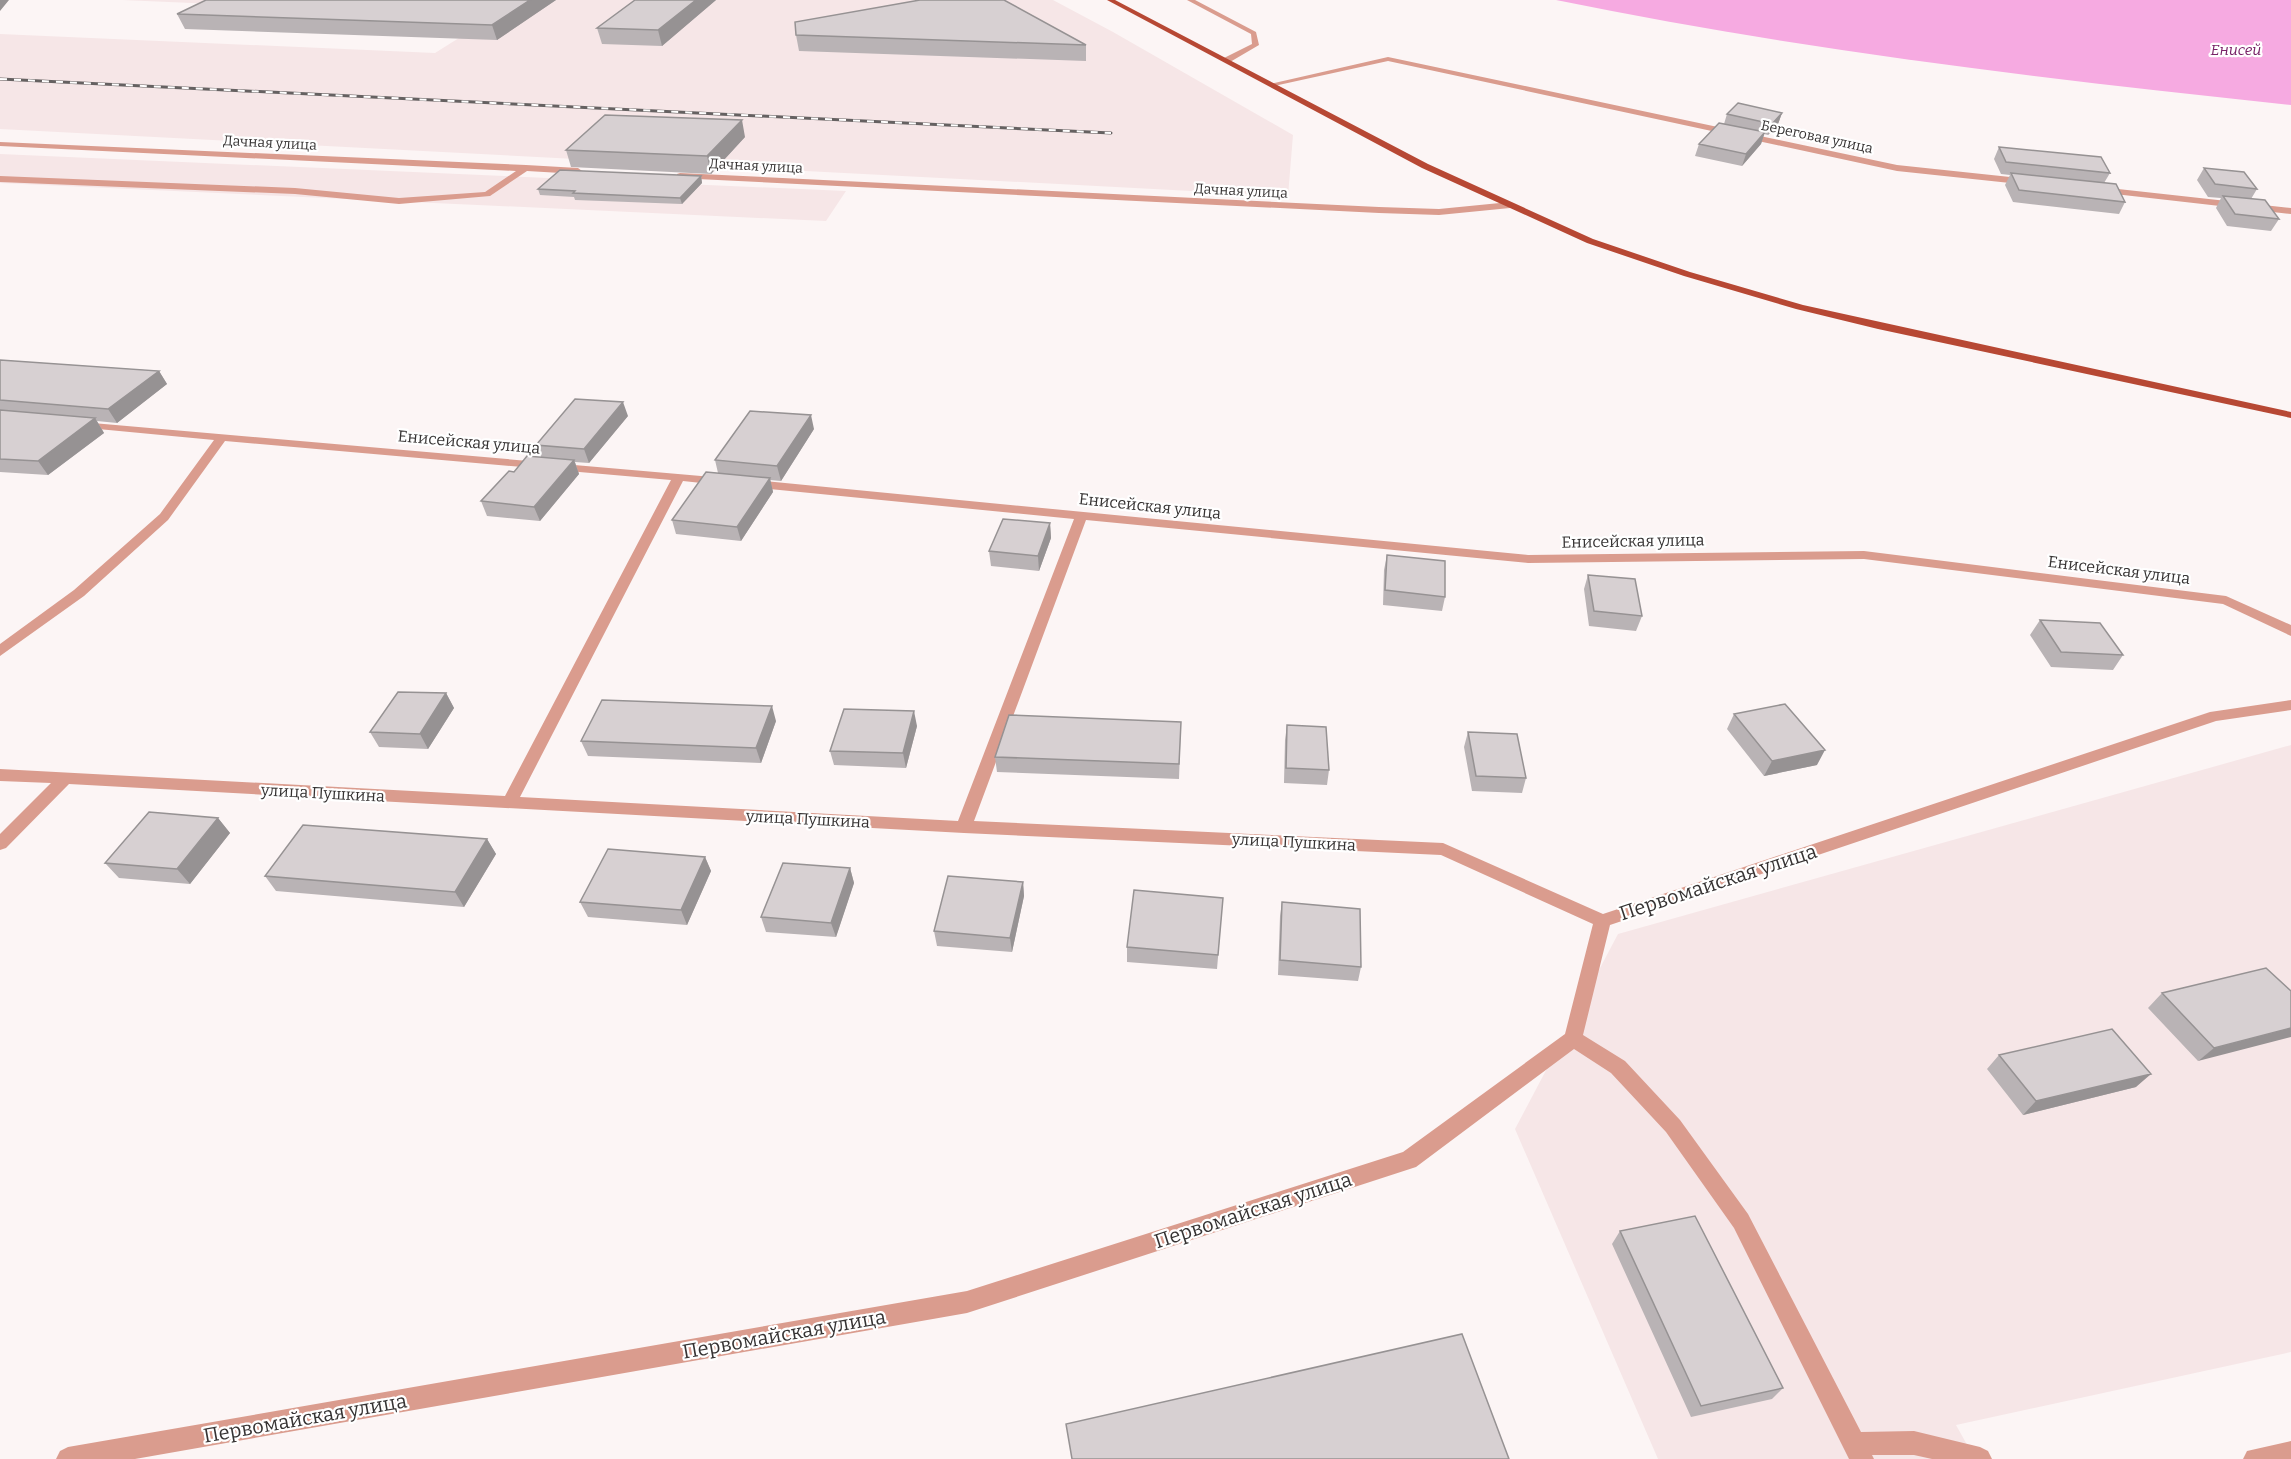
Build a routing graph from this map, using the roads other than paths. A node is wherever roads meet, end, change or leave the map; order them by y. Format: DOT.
graph roads {
  1 [pos="1110,0"];
  2 [pos="1190,0"];
  3 [pos="1227,60"];
  4 [pos="1274,84"];
  5 [pos="0,144"];
  6 [pos="526,168"];
  7 [pos="586,171"];
  8 [pos="669,176"];
  9 [pos="0,179"];
  10 [pos="2036,183"];
  11 [pos="2094,189"];
  12 [pos="1510,206"];
  13 [pos="2291,211"];
  14 [pos="2291,415"];
  15 [pos="70,424"];
  16 [pos="223,436"];
  17 [pos="679,477"];
  18 [pos="1082,516"];
  19 [pos="2291,631"];
  20 [pos="0,651"];
  21 [pos="2291,705"];
  22 [pos="0,775"];
  23 [pos="65,779"];
  24 [pos="509,803"];
  25 [pos="964,827"];
  26 [pos="0,844"];
  27 [pos="1602,921"];
  28 [pos="1573,1039"];
  29 [pos="1859,1451"];
  30 [pos="2291,1453"];
  31 [pos="68,1459"];
  32 [pos="1980,1459"];
  33 [pos="2255,1459"];
  1 -- 3 [label="main road"];
  2 -- 3 [label="street"];
  3 -- 4 [label="main road"];
  4 -- 10 [label="street, Береговая улица"];
  4 -- 12 [label="main road"];
  5 -- 6 [label="street, Дачная улица"];
  6 -- 7 [label="street, Дачная улица"];
  6 -- 9 [label="street"];
  8 -- 12 [label="street, Дачная улица"];
  11 -- 13 [label="street"];
  12 -- 14 [label="main road"];
  15 -- 16 [label="street, Енисейская улица"];
  16 -- 17 [label="street, Енисейская улица"];
  16 -- 20 [label="street"];
  17 -- 18 [label="street, Енисейская улица"];
  17 -- 24 [label="street"];
  18 -- 19 [label="street, Енисейская улица"];
  18 -- 25 [label="street"];
  21 -- 27 [label="street, Первомайская улица"];
  22 -- 23 [label="street, улица Пушкина"];
  23 -- 24 [label="street, улица Пушкина"];
  23 -- 26 [label="street"];
  24 -- 25 [label="street, улица Пушкина"];
  25 -- 27 [label="street, улица Пушкина"];
  27 -- 28 [label="street, Первомайская улица"];
  28 -- 29 [label="street"];
  28 -- 31 [label="street, Первомайская улица"];
  29 -- 32 [label="street"];
  30 -- 33 [label="street"];
}
